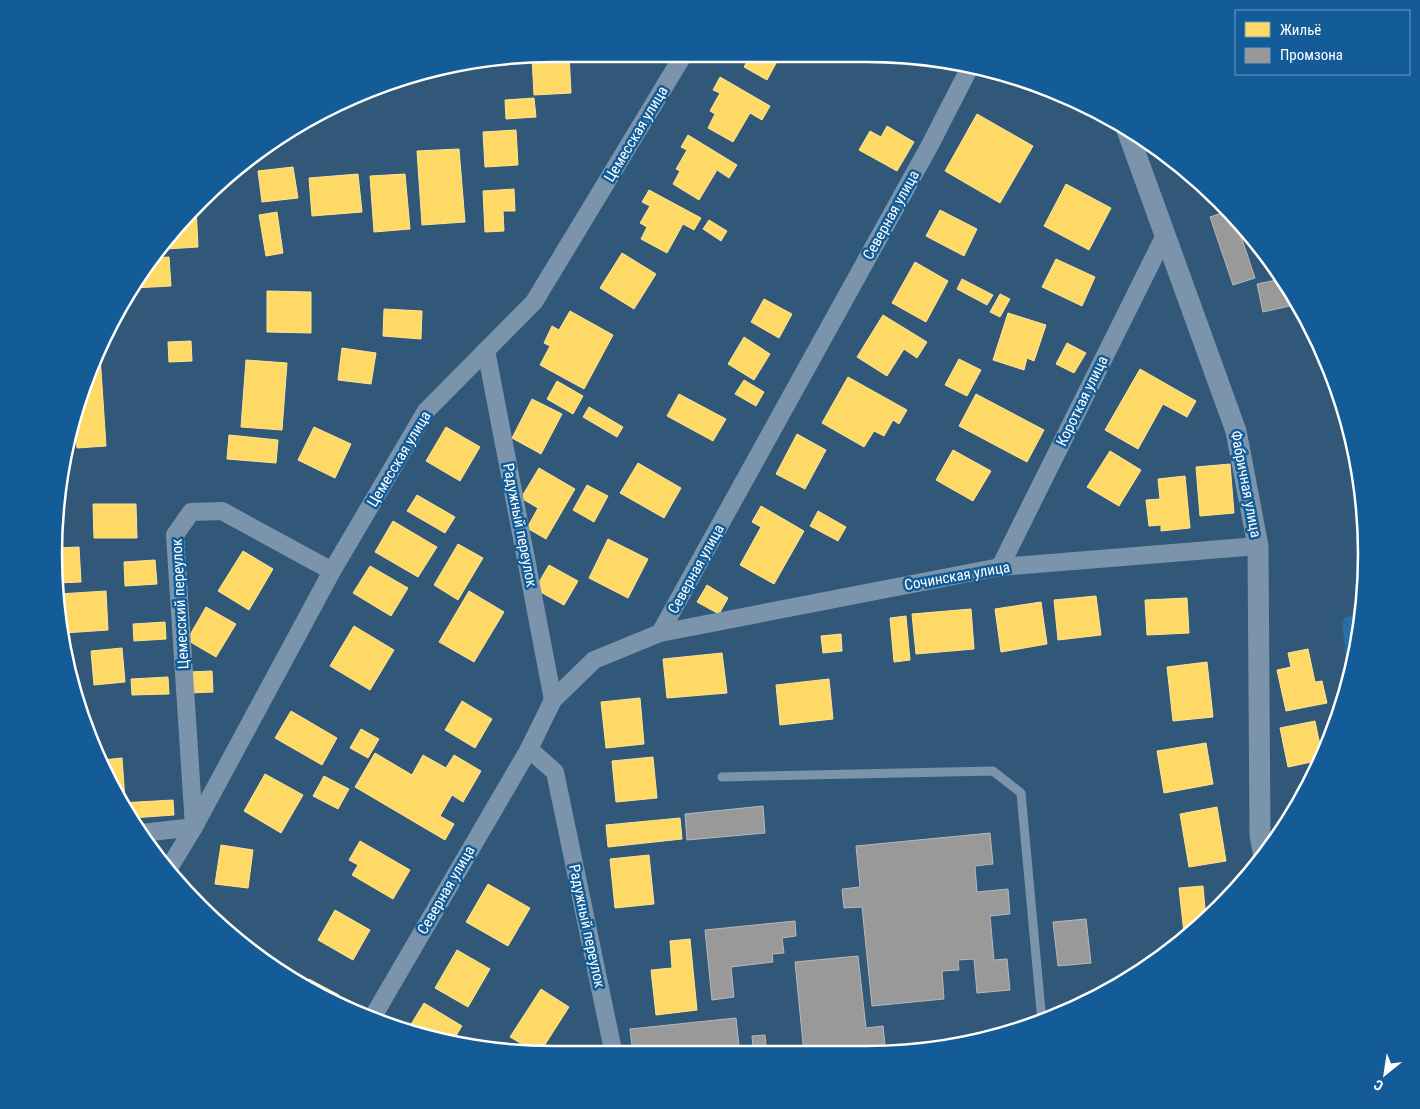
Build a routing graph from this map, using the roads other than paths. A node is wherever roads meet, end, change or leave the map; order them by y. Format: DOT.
graph roads {
  1 [pos="679,62"];
  2 [pos="967,73"];
  3 [pos="1130,140"];
  4 [pos="1165,235"];
  5 [pos="486,350"];
  6 [pos="1258,546"];
  7 [pos="1000,567"];
  8 [pos="332,571"];
  9 [pos="660,633"];
  10 [pos="553,700"];
  11 [pos="529,749"];
  12 [pos="722,777"];
  13 [pos="194,827"];
  14 [pos="148,832"];
  15 [pos="1262,846"];
  16 [pos="172,863"];
  17 [pos="375,1012"];
  18 [pos="1041,1014"];
  19 [pos="612,1046"];
  1 -- 5 [label="street, Цемесская улица"];
  2 -- 9 [label="street, Северная улица"];
  3 -- 4 [label="street, Фабричная улица"];
  4 -- 6 [label="street, Фабричная улица"];
  4 -- 7 [label="street, Короткая улица"];
  5 -- 8 [label="street, Цемесская улица"];
  5 -- 10 [label="street, Радужный переулок"];
  6 -- 7 [label="street, Сочинская улица"];
  6 -- 15 [label="street, Фабричная улица"];
  7 -- 9 [label="street, Сочинская улица"];
  8 -- 13 [label="street, Цемесская улица"];
  8 -- 13 [label="street, Цемесский переулок"];
  9 -- 10 [label="street, Северная улица"];
  10 -- 11 [label="street, Северная улица"];
  11 -- 17 [label="street, Северная улица"];
  11 -- 19 [label="street, Радужный переулок"];
  12 -- 18 [label="lane"];
  13 -- 14 [label="street"];
  13 -- 16 [label="street, Цемесская улица"];
}
